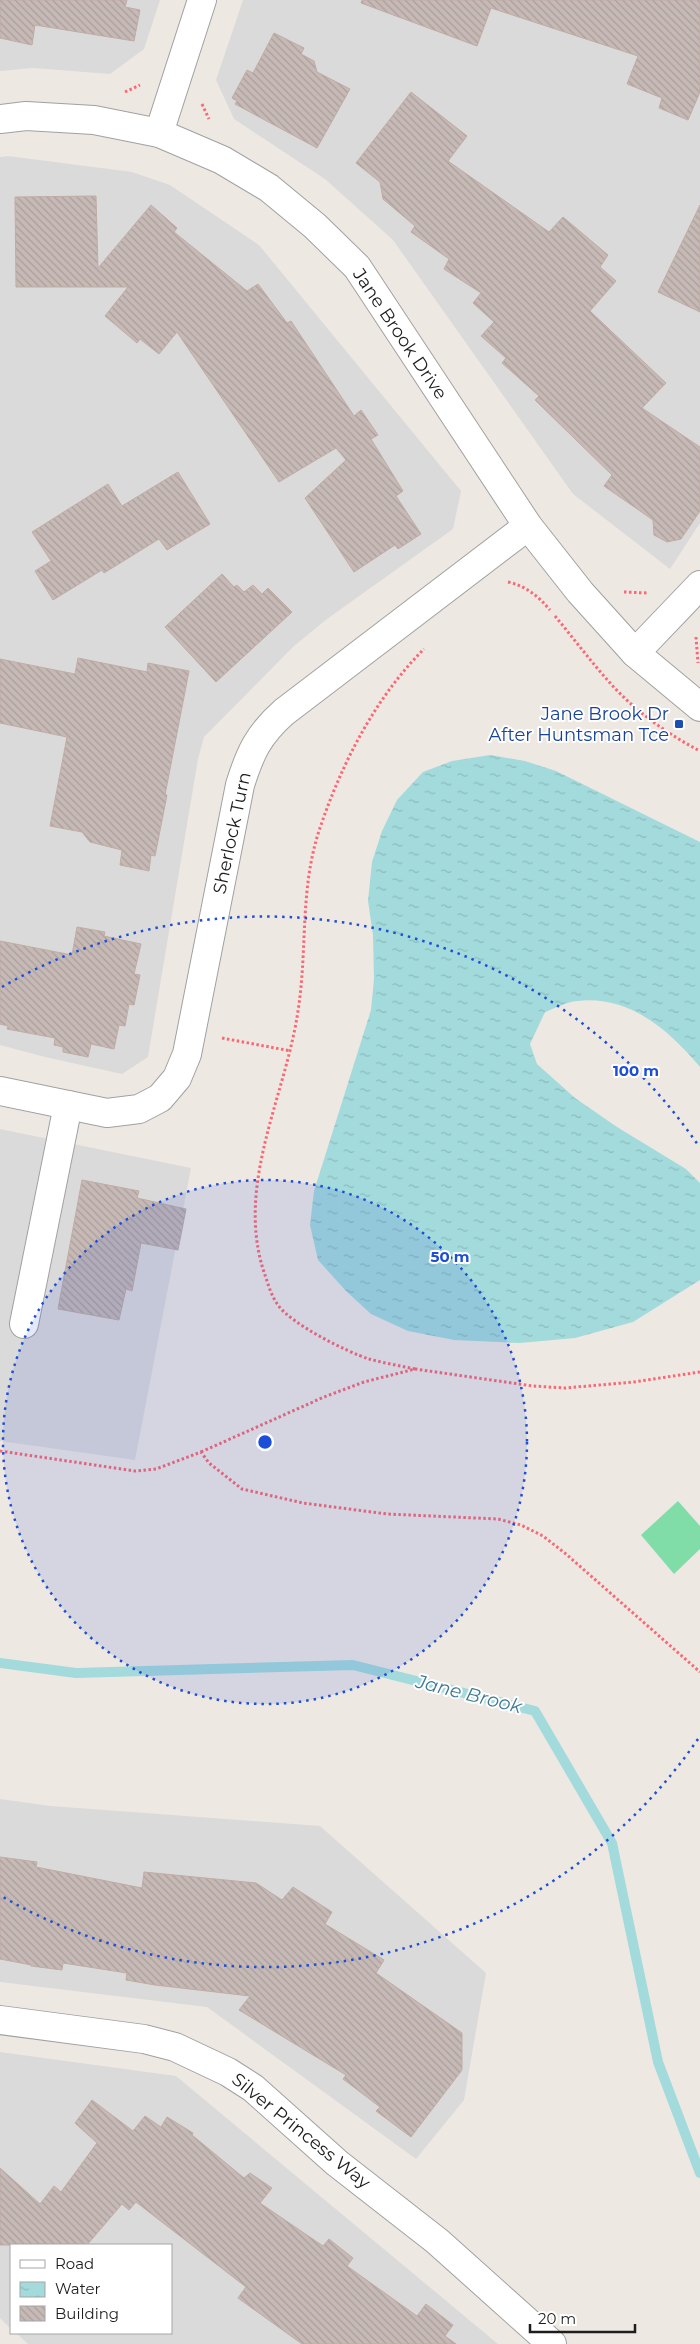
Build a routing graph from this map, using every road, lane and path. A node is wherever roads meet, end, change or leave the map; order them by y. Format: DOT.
graph roads {
  1 [pos="202,0"];
  2 [pos="0,119"];
  3 [pos="159,133"];
  4 [pos="528,526"];
  5 [pos="502,582"];
  6 [pos="700,585"];
  7 [pos="616,590"];
  8 [pos="652,593"];
  9 [pos="698,628"];
  10 [pos="428,645"];
  11 [pos="635,653"];
  12 [pos="700,670"];
  13 [pos="700,707"];
  14 [pos="700,751"];
  15 [pos="192,1032"];
  16 [pos="290,1050"];
  17 [pos="0,1091"];
  18 [pos="68,1105"];
  19 [pos="24,1324"];
  20 [pos="415,1369"];
  21 [pos="700,1372"];
  22 [pos="0,1452"];
  23 [pos="202,1452"];
  24 [pos="700,1672"];
  25 [pos="0,2020"];
  26 [pos="552,2344"];
  1 -- 3 [label="street"];
  2 -- 3 [label="street, Jane Brook Drive"];
  3 -- 4 [label="street, Jane Brook Drive"];
  4 -- 11 [label="street, Jane Brook Drive"];
  4 -- 15 [label="street, Sherlock Turn"];
  5 -- 14 [label="path"];
  6 -- 11 [label="street"];
  7 -- 8 [label="path"];
  9 -- 12 [label="path"];
  10 -- 16 [label="path"];
  11 -- 13 [label="street, Jane Brook Drive"];
  15 -- 16 [label="path"];
  15 -- 18 [label="street, Sherlock Turn"];
  16 -- 20 [label="path"];
  17 -- 18 [label="street, Sherlock Turn"];
  18 -- 19 [label="street"];
  20 -- 21 [label="path"];
  20 -- 23 [label="path"];
  22 -- 23 [label="path"];
  23 -- 24 [label="path"];
  25 -- 26 [label="street, Silver Princess Way"];
}
